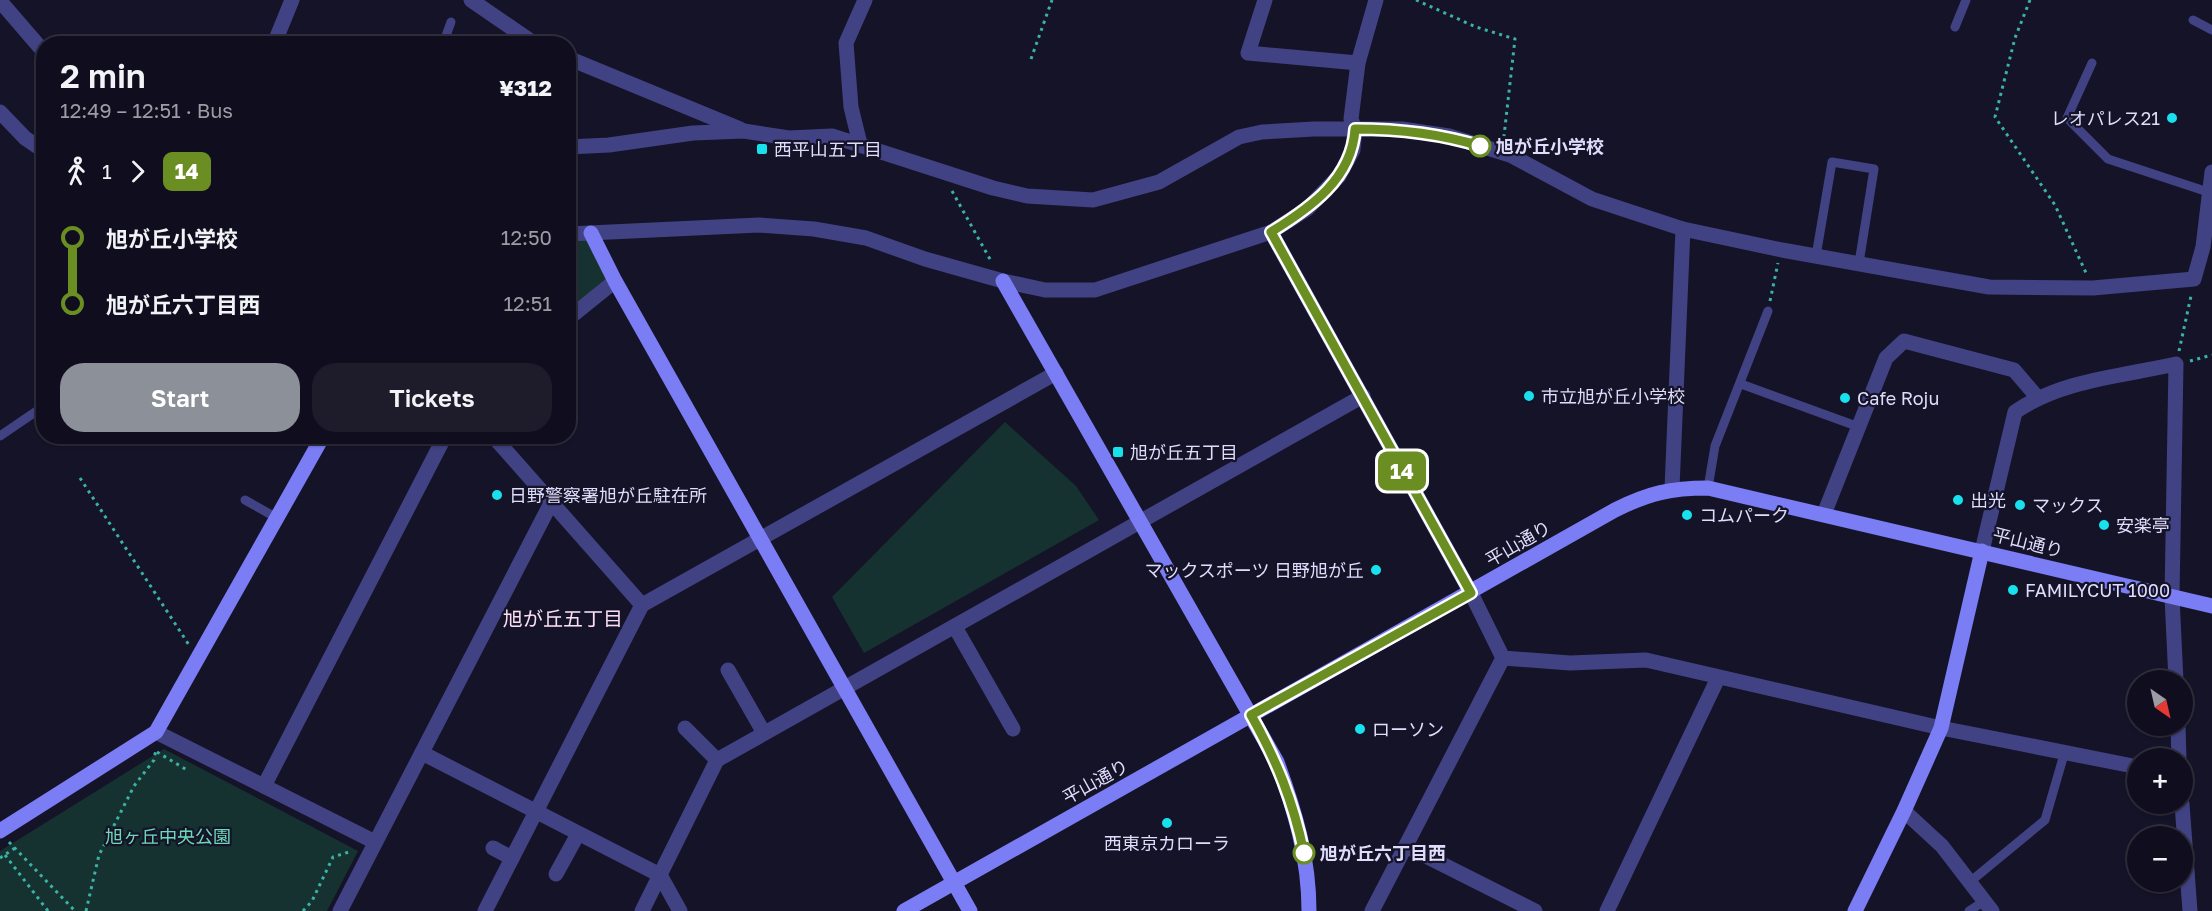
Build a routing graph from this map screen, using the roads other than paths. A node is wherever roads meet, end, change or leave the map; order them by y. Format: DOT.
graph roads {
  1 [pos="292,0"];
  2 [pos="865,0"];
  3 [pos="1265,0"];
  4 [pos="1376,0"];
  5 [pos="1966,0"];
  6 [pos="0,1"];
  7 [pos="481,2"];
  8 [pos="2193,20"];
  9 [pos="451,22"];
  10 [pos="1955,27"];
  11 [pos="2212,30"];
  12 [pos="277,36"];
  13 [pos="446,36"];
  14 [pos="525,36"];
  15 [pos="36,43"];
  16 [pos="576,61"];
  17 [pos="1358,63"];
  18 [pos="2092,63"];
  19 [pos="0,112"];
  20 [pos="1355,129"];
  21 [pos="744,131"];
  22 [pos="860,144"];
  23 [pos="36,146"];
  24 [pos="576,147"];
  25 [pos="2212,172"];
  26 [pos="2208,192"];
  27 [pos="1683,230"];
  28 [pos="1271,232"];
  29 [pos="591,233"];
  30 [pos="576,234"];
  31 [pos="1816,256"];
  32 [pos="1859,263"];
  33 [pos="1003,281"];
  34 [pos="615,282"];
  35 [pos="1768,310"];
  36 [pos="576,313"];
  37 [pos="1056,373"];
  38 [pos="1741,384"];
  39 [pos="1362,396"];
  40 [pos="2037,397"];
  41 [pos="36,411"];
  42 [pos="1859,427"];
  43 [pos="0,436"];
  44 [pos="319,444"];
  45 [pos="441,444"];
  46 [pos="500,444"];
  47 [pos="1672,488"];
  48 [pos="1708,488"];
  49 [pos="245,500"];
  50 [pos="552,501"];
  51 [pos="1824,514"];
  52 [pos="277,518"];
  53 [pos="1141,522"];
  54 [pos="759,538"];
  55 [pos="1982,551"];
  56 [pos="1471,593"];
  57 [pos="2175,598"];
  58 [pos="642,605"];
  59 [pos="2212,606"];
  60 [pos="955,627"];
  61 [pos="1503,658"];
  62 [pos="728,670"];
  63 [pos="2176,670"];
  64 [pos="1718,678"];
  65 [pos="845,689"];
  66 [pos="1251,715"];
  67 [pos="685,728"];
  68 [pos="1941,728"];
  69 [pos="1013,729"];
  70 [pos="156,732"];
  71 [pos="764,733"];
  72 [pos="2065,751"];
  73 [pos="422,753"];
  74 [pos="717,760"];
  75 [pos="2127,765"];
  76 [pos="264,786"];
  77 [pos="1904,811"];
  78 [pos="536,812"];
  79 [pos="2183,814"];
  80 [pos="1,831"];
  81 [pos="578,834"];
  82 [pos="375,843"];
  83 [pos="1406,846"];
  84 [pos="493,848"];
  85 [pos="512,858"];
  86 [pos="556,874"];
  87 [pos="660,875"];
  88 [pos="1971,881"];
  89 [pos="954,883"];
  90 [pos="1989,906"];
  91 [pos="340,911"];
  92 [pos="485,911"];
  93 [pos="642,911"];
  94 [pos="680,911"];
  95 [pos="904,911"];
  96 [pos="970,911"];
  97 [pos="1309,911"];
  98 [pos="1372,911"];
  99 [pos="1535,911"];
  100 [pos="1607,911"];
  101 [pos="1854,911"];
  102 [pos="1969,911"];
  103 [pos="2190,911"];
  1 -- 12 [label="street"];
  2 -- 22 [label="street"];
  3 -- 17 [label="street"];
  4 -- 17 [label="street"];
  5 -- 10 [label="lane"];
  6 -- 15 [label="street"];
  7 -- 14 [label="street"];
  8 -- 11 [label="lane"];
  9 -- 13 [label="lane"];
  16 -- 21 [label="street"];
  17 -- 20 [label="street"];
  18 -- 26 [label="lane"];
  19 -- 23 [label="street"];
  20 -- 22 [label="street"];
  20 -- 27 [label="street"];
  20 -- 28 [label="street"];
  21 -- 22 [label="street"];
  21 -- 24 [label="street"];
  25 -- 26 [label="street"];
  26 -- 32 [label="street"];
  27 -- 31 [label="street"];
  27 -- 47 [label="street"];
  28 -- 33 [label="street"];
  28 -- 39 [label="street"];
  29 -- 30 [label="street"];
  29 -- 33 [label="street"];
  29 -- 34 [label="street"];
  31 -- 32 [label="street"];
  31 -- 32 [label="lane"];
  33 -- 37 [label="street"];
  34 -- 36 [label="street"];
  34 -- 54 [label="street"];
  35 -- 38 [label="lane"];
  37 -- 53 [label="street"];
  37 -- 54 [label="street"];
  38 -- 42 [label="lane"];
  38 -- 48 [label="lane"];
  39 -- 53 [label="street"];
  39 -- 56 [label="street"];
  40 -- 42 [label="street"];
  40 -- 55 [label="street"];
  40 -- 57 [label="street"];
  41 -- 43 [label="lane"];
  42 -- 51 [label="street"];
  44 -- 52 [label="street"];
  45 -- 76 [label="street"];
  46 -- 50 [label="street"];
  47 -- 48 [label="street, 平山通り"];
  47 -- 56 [label="street, 平山通り"];
  48 -- 51 [label="street, 平山通り"];
  49 -- 52 [label="lane"];
  50 -- 58 [label="street"];
  50 -- 73 [label="street"];
  51 -- 55 [label="street, 平山通り"];
  52 -- 70 [label="street"];
  53 -- 60 [label="street"];
  53 -- 66 [label="street"];
  54 -- 58 [label="street"];
  54 -- 65 [label="street"];
  55 -- 57 [label="street, 平山通り"];
  55 -- 68 [label="street"];
  56 -- 61 [label="street"];
  56 -- 66 [label="street, 平山通り"];
  57 -- 59 [label="street, 平山通り"];
  57 -- 63 [label="street"];
  58 -- 78 [label="street"];
  60 -- 65 [label="street"];
  60 -- 69 [label="street"];
  61 -- 64 [label="street"];
  61 -- 83 [label="street"];
  62 -- 71 [label="street"];
  64 -- 68 [label="street"];
  64 -- 100 [label="street"];
  65 -- 71 [label="street"];
  65 -- 89 [label="street"];
  66 -- 89 [label="street, 平山通り"];
  66 -- 97 [label="street"];
  67 -- 74 [label="street"];
  68 -- 72 [label="street"];
  68 -- 77 [label="street"];
  70 -- 76 [label="street"];
  70 -- 80 [label="street"];
  71 -- 74 [label="street"];
  72 -- 75 [label="street"];
  72 -- 88 [label="lane"];
  73 -- 78 [label="street"];
  73 -- 82 [label="street"];
  74 -- 87 [label="street"];
  76 -- 82 [label="street"];
  77 -- 88 [label="street"];
  77 -- 101 [label="street"];
  78 -- 81 [label="street"];
  78 -- 85 [label="street"];
  79 -- 103 [label="street"];
  81 -- 86 [label="street"];
  81 -- 87 [label="street"];
  82 -- 91 [label="street"];
  83 -- 98 [label="street"];
  83 -- 99 [label="street"];
  84 -- 85 [label="street"];
  85 -- 92 [label="street"];
  87 -- 93 [label="street"];
  87 -- 94 [label="street"];
  88 -- 90 [label="street"];
  89 -- 95 [label="street, 平山通り"];
  89 -- 96 [label="street"];
  90 -- 102 [label="lane"];
}
